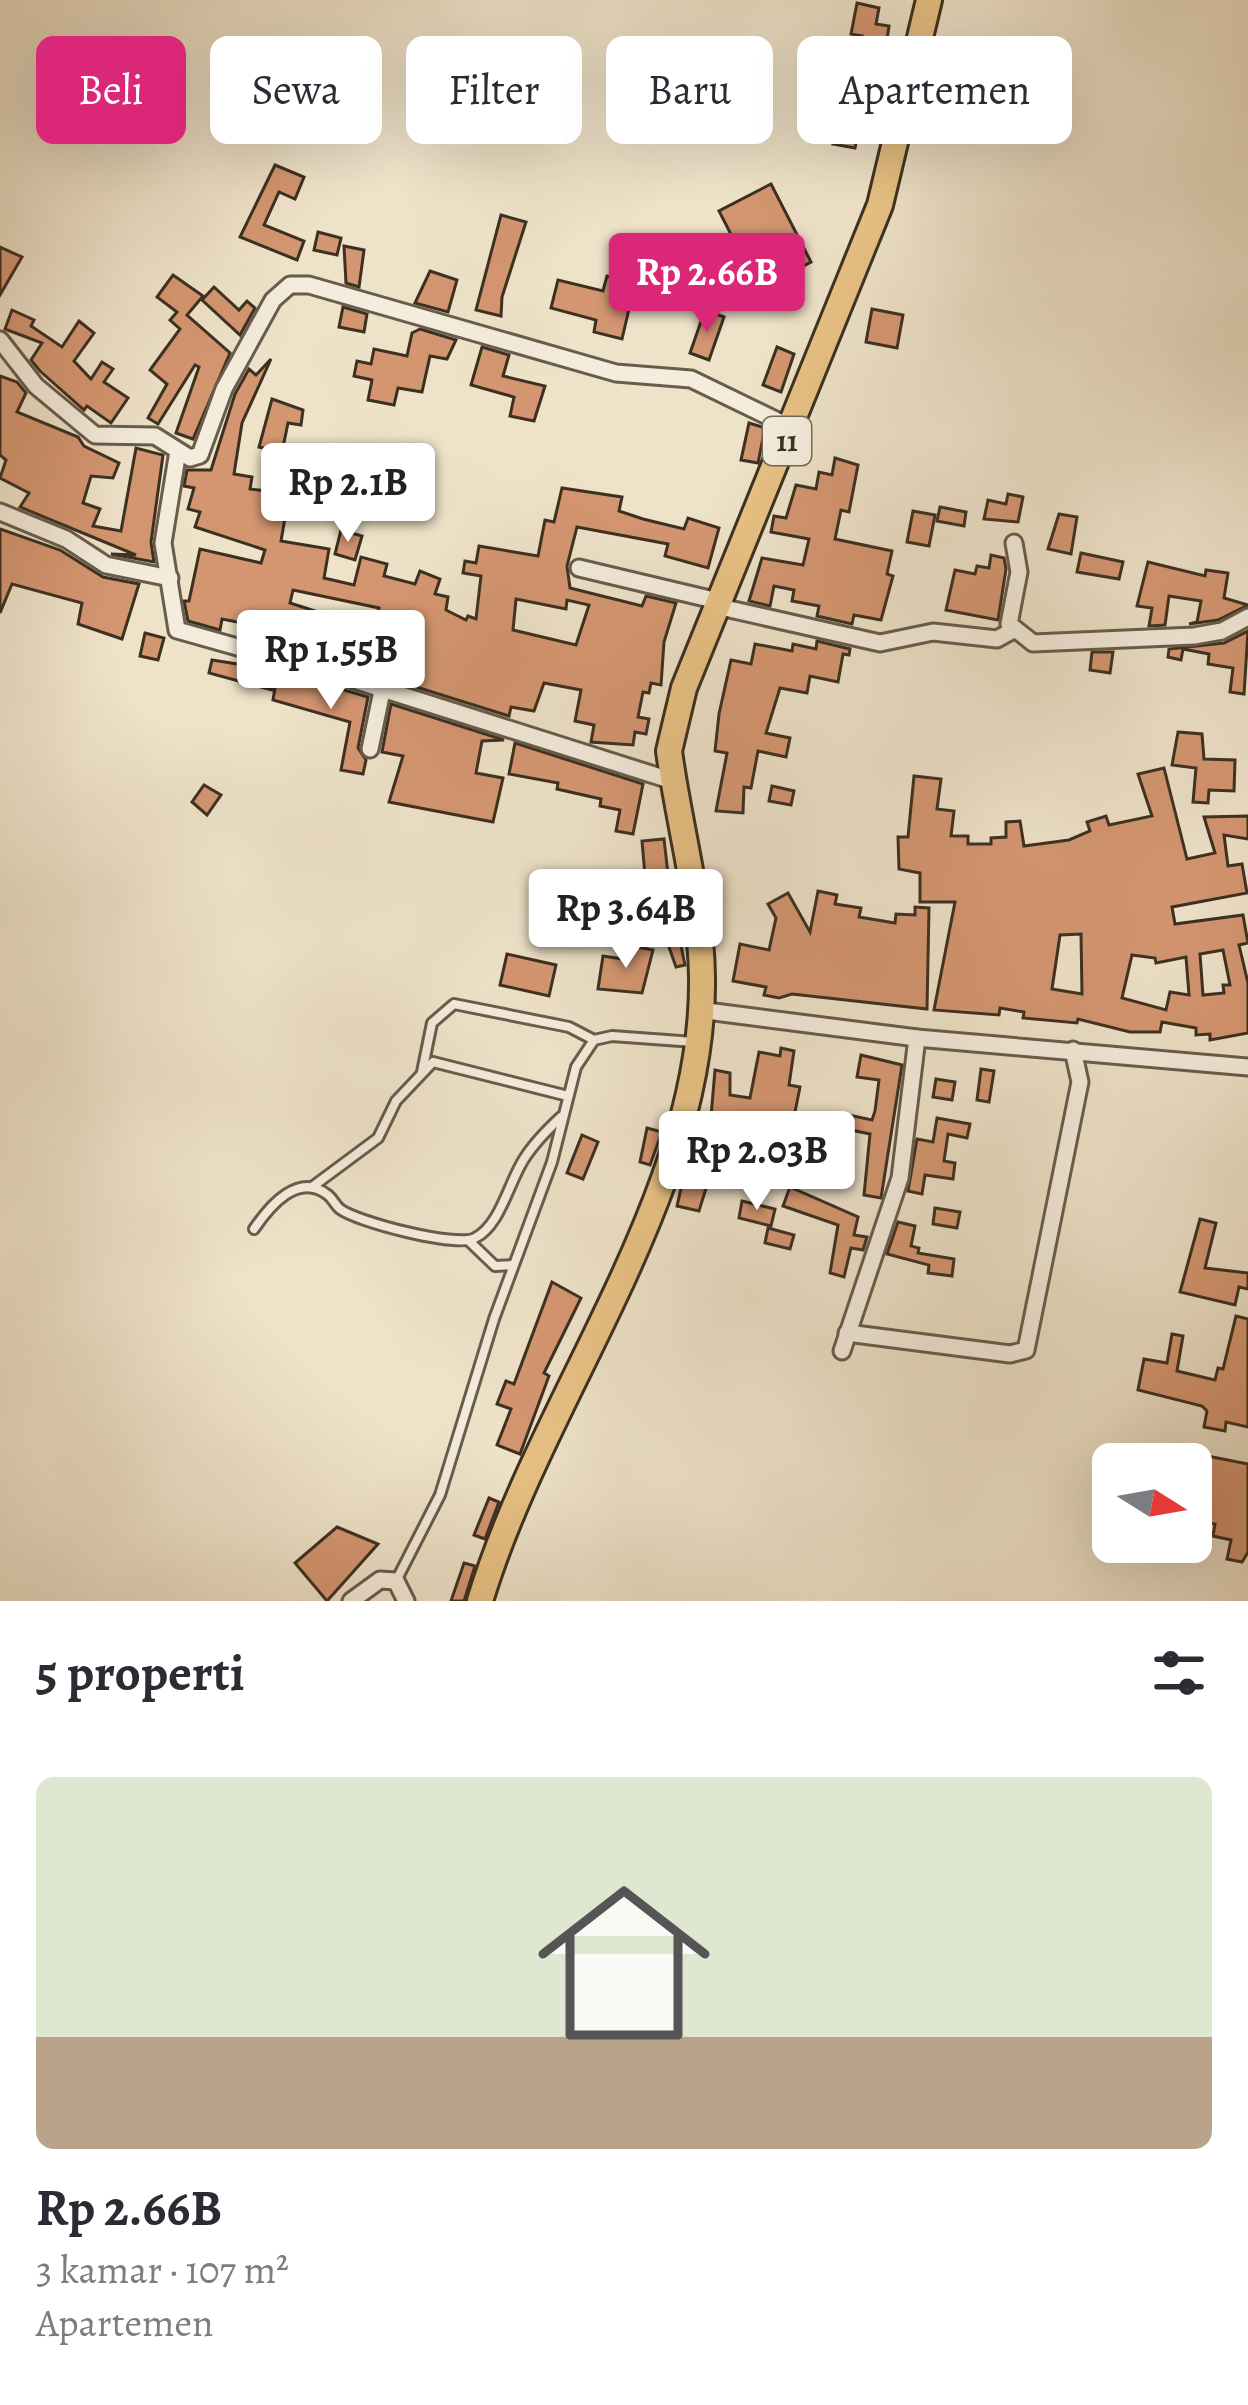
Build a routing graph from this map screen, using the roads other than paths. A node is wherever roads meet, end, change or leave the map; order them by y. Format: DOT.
graph roads {
  1 [pos="929,0"];
  2 [pos="0,340"];
  3 [pos="792,428"];
  4 [pos="178,451"];
  5 [pos="0,512"];
  6 [pos="1014,543"];
  7 [pos="579,568"];
  8 [pos="170,578"];
  9 [pos="717,604"];
  10 [pos="1248,617"];
  11 [pos="1015,629"];
  12 [pos="382,691"];
  13 [pos="370,749"];
  14 [pos="673,781"];
  15 [pos="699,1010"];
  16 [pos="917,1038"];
  17 [pos="594,1040"];
  18 [pos="695,1042"];
  19 [pos="1073,1050"];
  20 [pos="1248,1067"];
  21 [pos="422,1072"];
  22 [pos="568,1096"];
  23 [pos="562,1116"];
  24 [pos="312,1187"];
  25 [pos="254,1229"];
  26 [pos="469,1241"];
  27 [pos="515,1264"];
  28 [pos="848,1334"];
  29 [pos="842,1352"];
  30 [pos="396,1581"];
  31 [pos="351,1601"];
  32 [pos="406,1601"];
  33 [pos="480,1601"];
  1 -- 3 [label="highway, 11"];
  2 -- 4 [label="street"];
  3 -- 4 [label="street"];
  3 -- 9 [label="highway, 11"];
  4 -- 8 [label="street"];
  5 -- 8 [label="street"];
  6 -- 11 [label="street"];
  7 -- 9 [label="street"];
  8 -- 12 [label="street"];
  9 -- 11 [label="street"];
  9 -- 14 [label="highway, 11"];
  10 -- 11 [label="street"];
  12 -- 13 [label="street"];
  12 -- 14 [label="street"];
  14 -- 15 [label="highway, 11"];
  15 -- 16 [label="street"];
  15 -- 18 [label="highway, 11"];
  16 -- 19 [label="street"];
  16 -- 28 [label="street"];
  17 -- 18 [label="lane"];
  17 -- 21 [label="lane"];
  17 -- 22 [label="lane"];
  18 -- 33 [label="highway, 11"];
  19 -- 20 [label="street"];
  19 -- 28 [label="street"];
  21 -- 22 [label="lane"];
  21 -- 24 [label="lane"];
  22 -- 23 [label="lane"];
  23 -- 26 [label="lane"];
  23 -- 27 [label="lane"];
  24 -- 25 [label="lane"];
  24 -- 26 [label="lane"];
  26 -- 27 [label="lane"];
  27 -- 30 [label="lane"];
  28 -- 29 [label="street"];
  30 -- 31 [label="street"];
  30 -- 32 [label="street"];
}
